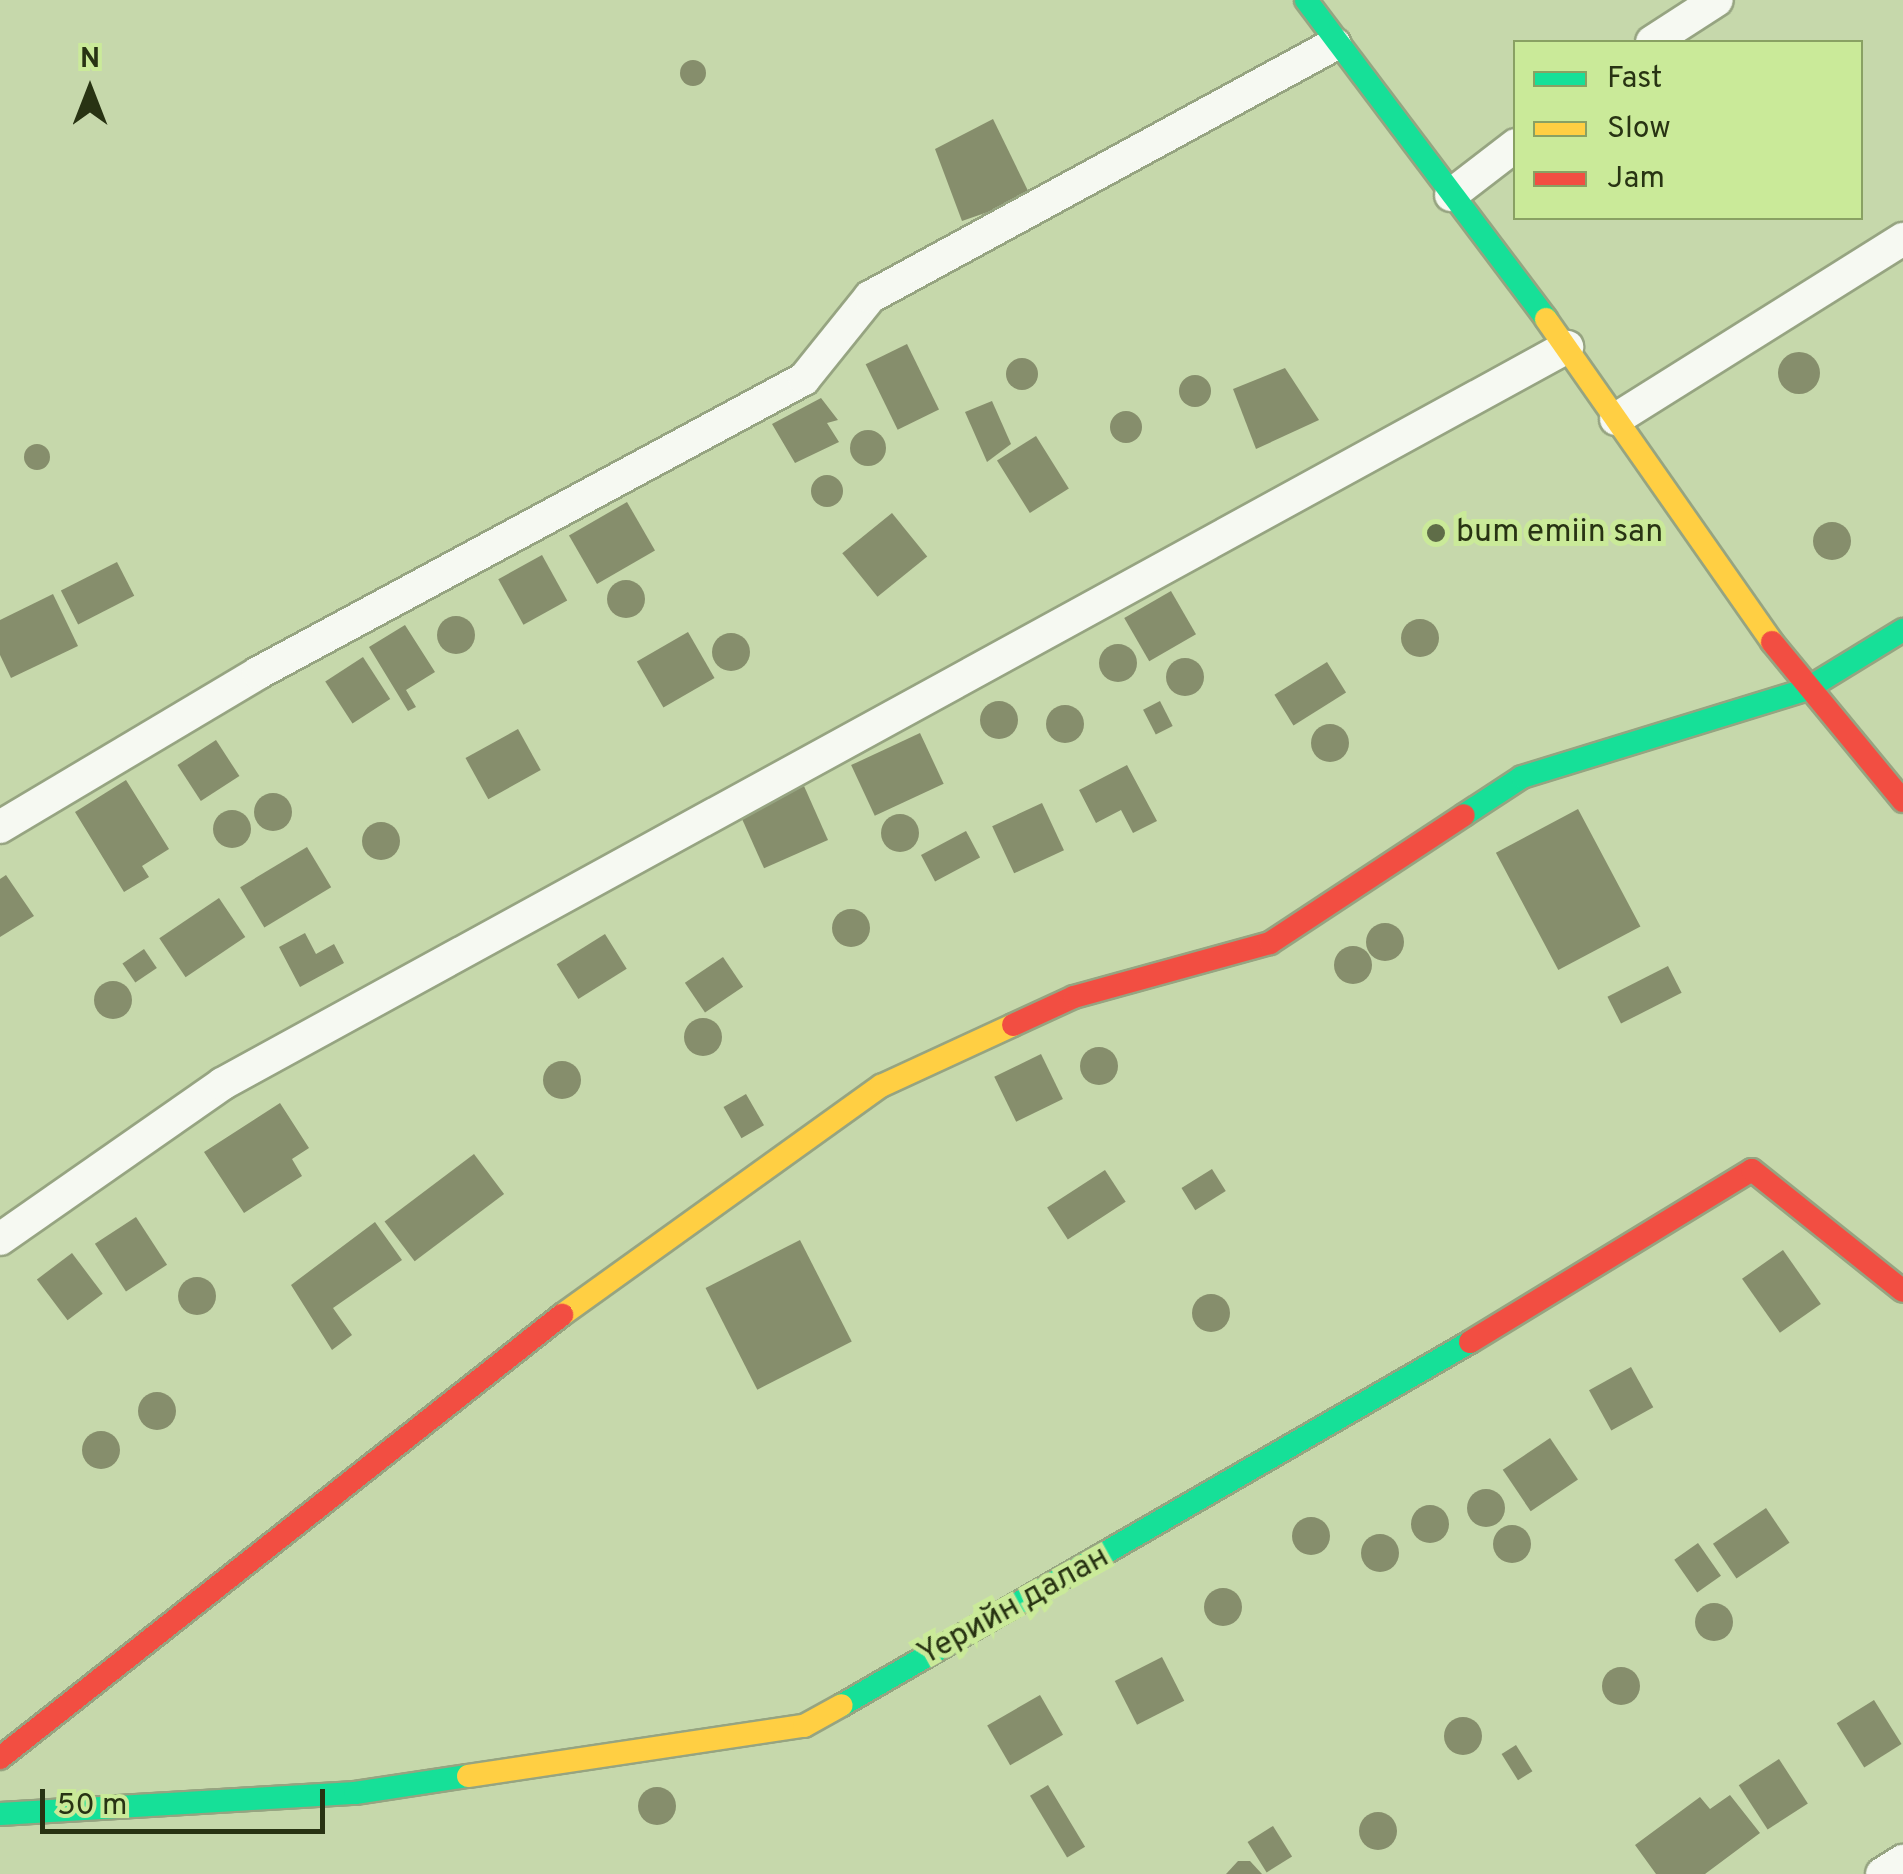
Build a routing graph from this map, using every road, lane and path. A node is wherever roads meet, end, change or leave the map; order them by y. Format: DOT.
graph roads {
  1 [pos="1306,0"];
  2 [pos="1717,0"];
  3 [pos="1655,40"];
  4 [pos="1335,44"];
  5 [pos="1513,146"];
  6 [pos="1451,196"];
  7 [pos="1903,239"];
  8 [pos="1567,347"];
  9 [pos="1616,419"];
  10 [pos="1903,630"];
  11 [pos="1805,690"];
  12 [pos="1903,801"];
  13 [pos="0,828"];
  14 [pos="0,1239"];
  15 [pos="1903,1291"];
  16 [pos="0,1758"];
  17 [pos="0,1814"];
  18 [pos="1903,1860"];
  19 [pos="1882,1874"];
  1 -- 4 [label="street"];
  2 -- 3 [label="street"];
  4 -- 6 [label="street"];
  4 -- 13 [label="street"];
  5 -- 6 [label="street"];
  6 -- 8 [label="street"];
  7 -- 9 [label="street"];
  8 -- 9 [label="street"];
  8 -- 14 [label="street"];
  9 -- 11 [label="street"];
  10 -- 11 [label="street"];
  11 -- 12 [label="street"];
  11 -- 16 [label="street"];
  15 -- 17 [label="street, Үерийн далан"];
  18 -- 19 [label="street"];
}
